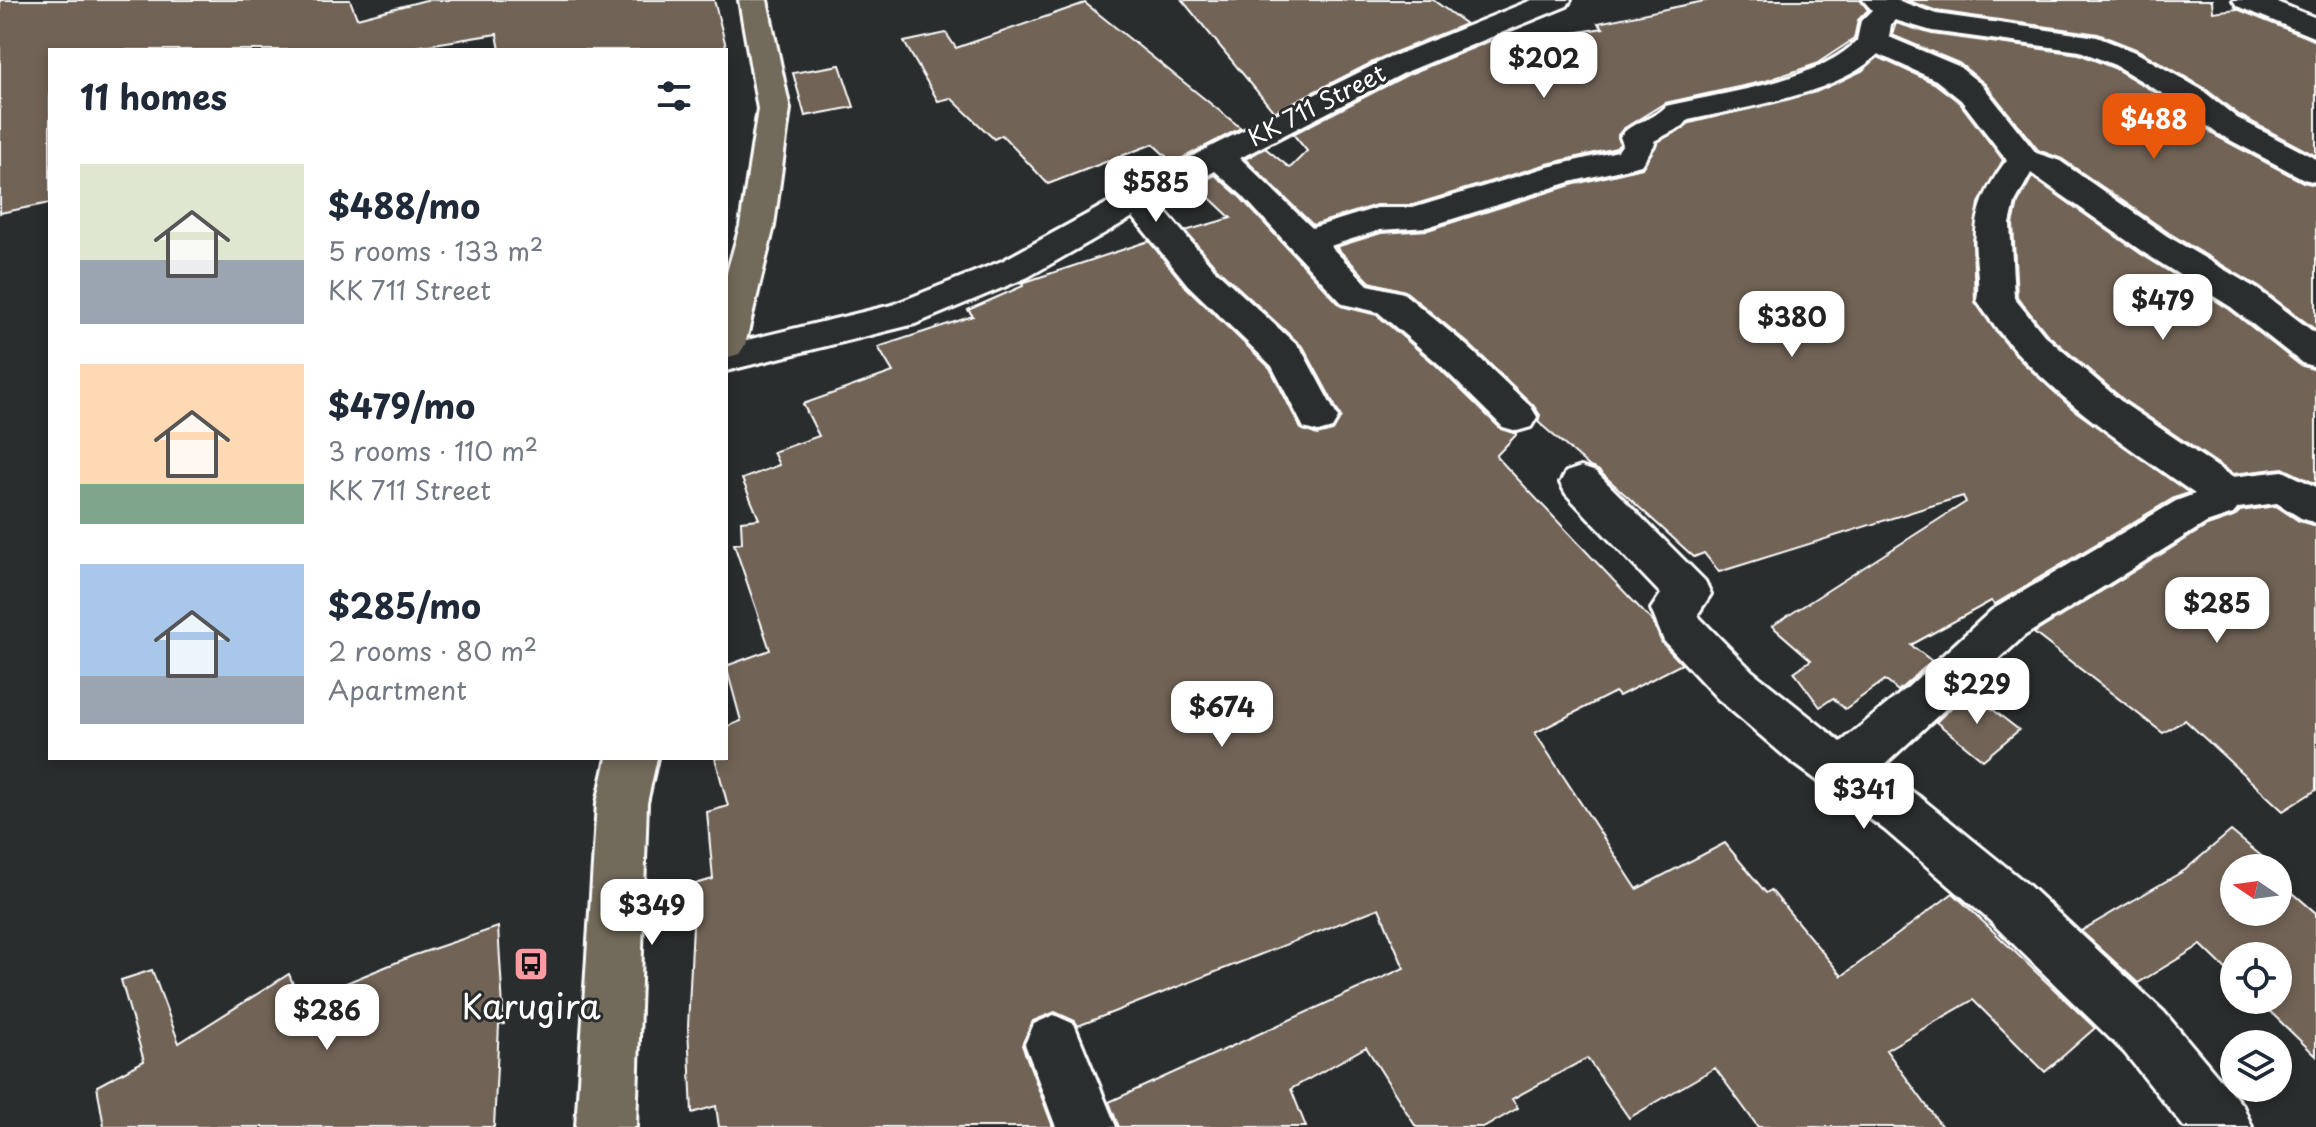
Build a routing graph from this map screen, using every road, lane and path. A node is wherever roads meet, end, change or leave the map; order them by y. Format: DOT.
graph roads {
  1 [pos="753,0"];
  2 [pos="1557,0"];
  3 [pos="2247,0"];
  4 [pos="1884,4"];
  5 [pos="2316,29"];
  6 [pos="1872,40"];
  7 [pos="1218,156"];
  8 [pos="2024,160"];
  9 [pos="2316,172"];
  10 [pos="1138,201"];
  11 [pos="1305,242"];
  12 [pos="728,337"];
  13 [pos="2316,354"];
  14 [pos="728,358"];
  15 [pos="1517,417"];
  16 [pos="1318,418"];
  17 [pos="1581,483"];
  18 [pos="2225,494"];
  19 [pos="2316,507"];
  20 [pos="632,760"];
  21 [pos="1844,770"];
  22 [pos="1054,1044"];
  23 [pos="606,1127"];
  24 [pos="1086,1127"];
  25 [pos="2222,1127"];
  1 -- 12 [label="main road"];
  2 -- 7 [label="street, KK 711 Street"];
  3 -- 5 [label="street"];
  4 -- 6 [label="street"];
  4 -- 9 [label="street"];
  6 -- 8 [label="street"];
  6 -- 11 [label="street"];
  7 -- 10 [label="street, KK 711 Street"];
  7 -- 11 [label="street"];
  8 -- 13 [label="street"];
  8 -- 18 [label="street"];
  10 -- 14 [label="street, KK 711 Street"];
  10 -- 16 [label="street"];
  11 -- 15 [label="street"];
  17 -- 21 [label="street"];
  18 -- 19 [label="street"];
  18 -- 21 [label="street"];
  20 -- 23 [label="main road"];
  21 -- 25 [label="street"];
  22 -- 24 [label="street"];
}
